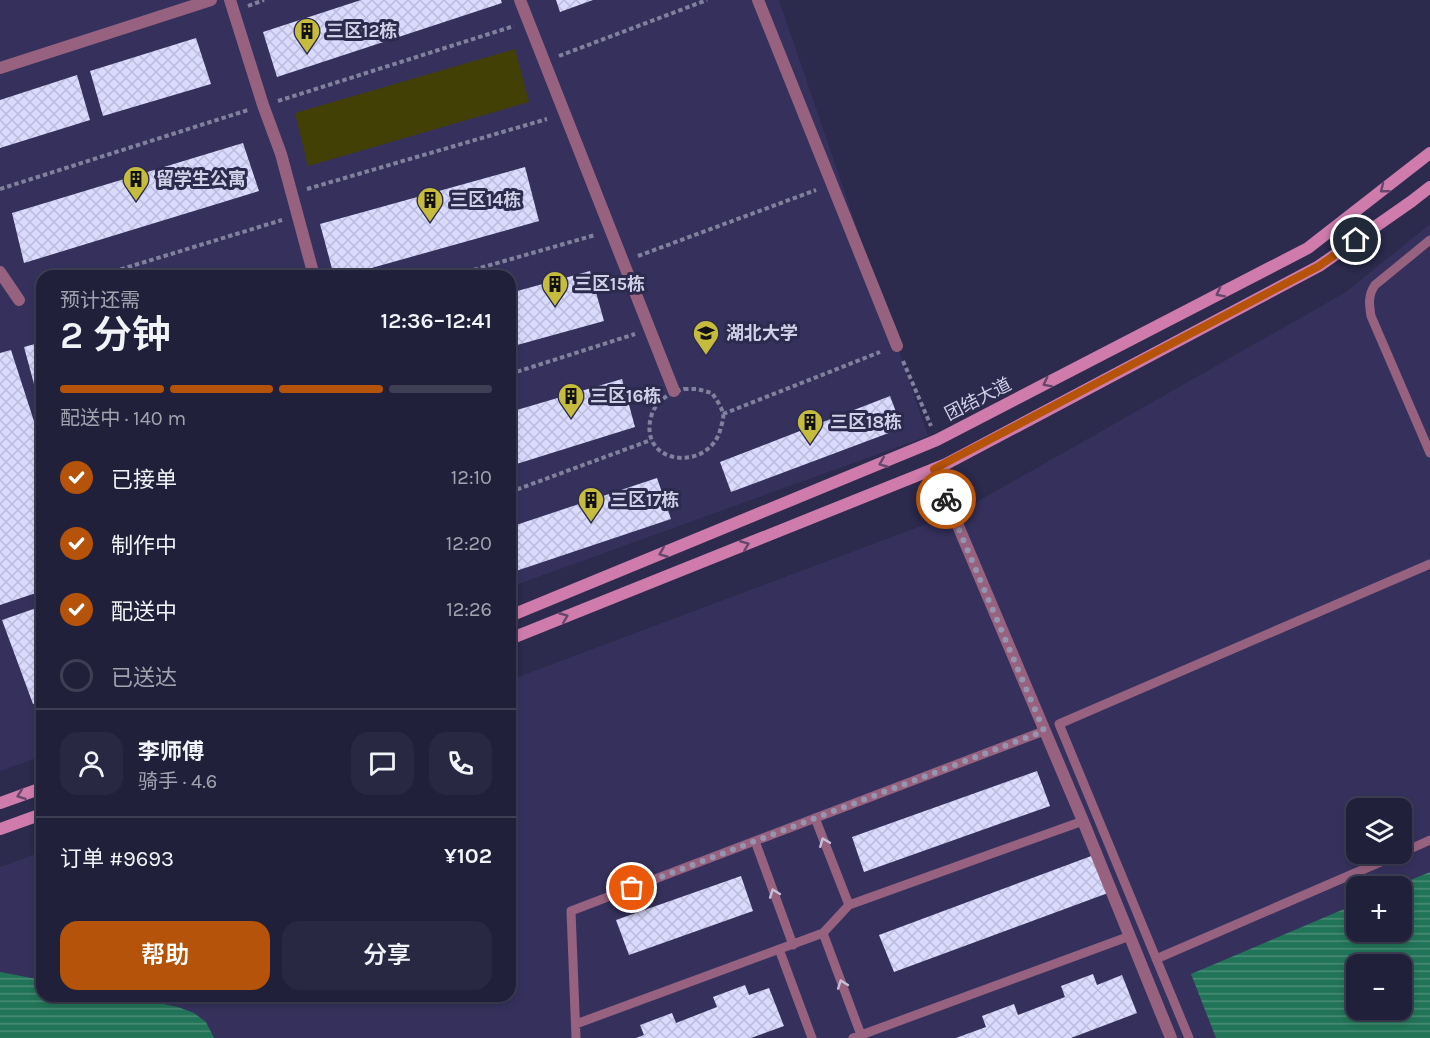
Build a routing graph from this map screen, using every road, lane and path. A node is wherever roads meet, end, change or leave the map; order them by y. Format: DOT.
graph roads {
  1 [pos="211,0"];
  2 [pos="230,0"];
  3 [pos="520,0"];
  4 [pos="706,0"];
  5 [pos="758,0"];
  6 [pos="529,21"];
  7 [pos="544,62"];
  8 [pos="0,68"];
  9 [pos="262,105"];
  10 [pos="565,114"];
  11 [pos="1430,153"];
  12 [pos="832,185"];
  13 [pos="1430,187"];
  14 [pos="0,189"];
  15 [pos="292,194"];
  16 [pos="298,215"];
  17 [pos="610,230"];
  18 [pos="1430,240"];
  19 [pos="623,262"];
  20 [pos="119,270"];
  21 [pos="312,270"];
  22 [pos="473,270"];
  23 [pos="0,272"];
  24 [pos="19,300"];
  25 [pos="650,329"];
  26 [pos="897,346"];
  27 [pos="516,372"];
  28 [pos="674,391"];
  29 [pos="723,414"];
  30 [pos="651,440"];
  31 [pos="937,441"];
  32 [pos="1430,453"];
  33 [pos="934,469"];
  34 [pos="516,490"];
  35 [pos="1430,564"];
  36 [pos="516,614"];
  37 [pos="516,637"];
  38 [pos="1044,731"];
  39 [pos="36,790"];
  40 [pos="0,803"];
  41 [pos="36,816"];
  42 [pos="815,818"];
  43 [pos="1083,821"];
  44 [pos="0,829"];
  45 [pos="1430,840"];
  46 [pos="755,841"];
  47 [pos="1412,848"];
  48 [pos="1375,864"];
  49 [pos="849,905"];
  50 [pos="823,933"];
  51 [pos="1130,936"];
  52 [pos="793,945"];
  53 [pos="779,949"];
  54 [pos="1156,959"];
  55 [pos="576,1024"];
  56 [pos="857,1036"];
  57 [pos="576,1038"];
  58 [pos="812,1038"];
  59 [pos="1171,1038"];
  60 [pos="1189,1038"];
  1 -- 8 [label="street"];
  2 -- 9 [label="street"];
  3 -- 6 [label="street"];
  4 -- 7 [label="path"];
  5 -- 12 [label="street"];
  6 -- 7 [label="street"];
  6 -- 9 [label="path"];
  7 -- 10 [label="street"];
  9 -- 14 [label="path"];
  9 -- 15 [label="street"];
  10 -- 15 [label="path"];
  10 -- 17 [label="street"];
  11 -- 31 [label="main road, 团结大道, one-way"];
  12 -- 19 [label="path"];
  12 -- 26 [label="street"];
  13 -- 33 [label="main road"];
  15 -- 16 [label="street"];
  16 -- 20 [label="path"];
  16 -- 21 [label="street"];
  17 -- 19 [label="street"];
  17 -- 22 [label="path"];
  18 -- 32 [label="lane"];
  19 -- 25 [label="street"];
  23 -- 24 [label="street"];
  25 -- 27 [label="path"];
  25 -- 28 [label="street"];
  26 -- 29 [label="path"];
  26 -- 31 [label="path"];
  28 -- 29 [label="path"];
  28 -- 30 [label="path"];
  29 -- 30 [label="path"];
  30 -- 34 [label="path"];
  31 -- 36 [label="main road, 团结大道, one-way"];
  37 -- 33 [label="main road, one-way"];
  33 -- 38 [label="street"];
  35 -- 54 [label="lane"];
  38 -- 42 [label="lane"];
  38 -- 43 [label="street"];
  39 -- 40 [label="main road, one-way"];
  41 -- 44 [label="main road"];
  42 -- 46 [label="lane"];
  49 -- 42 [label="lane, one-way"];
  43 -- 49 [label="lane"];
  43 -- 51 [label="street"];
  45 -- 47 [label="lane"];
  52 -- 46 [label="lane, one-way"];
  46 -- 55 [label="lane"];
  48 -- 54 [label="lane"];
  49 -- 50 [label="lane"];
  50 -- 52 [label="lane"];
  56 -- 50 [label="lane, one-way"];
  51 -- 56 [label="lane"];
  51 -- 59 [label="street"];
  52 -- 53 [label="lane"];
  53 -- 55 [label="lane"];
  53 -- 58 [label="lane"];
  54 -- 60 [label="lane"];
  55 -- 57 [label="lane"];
}
